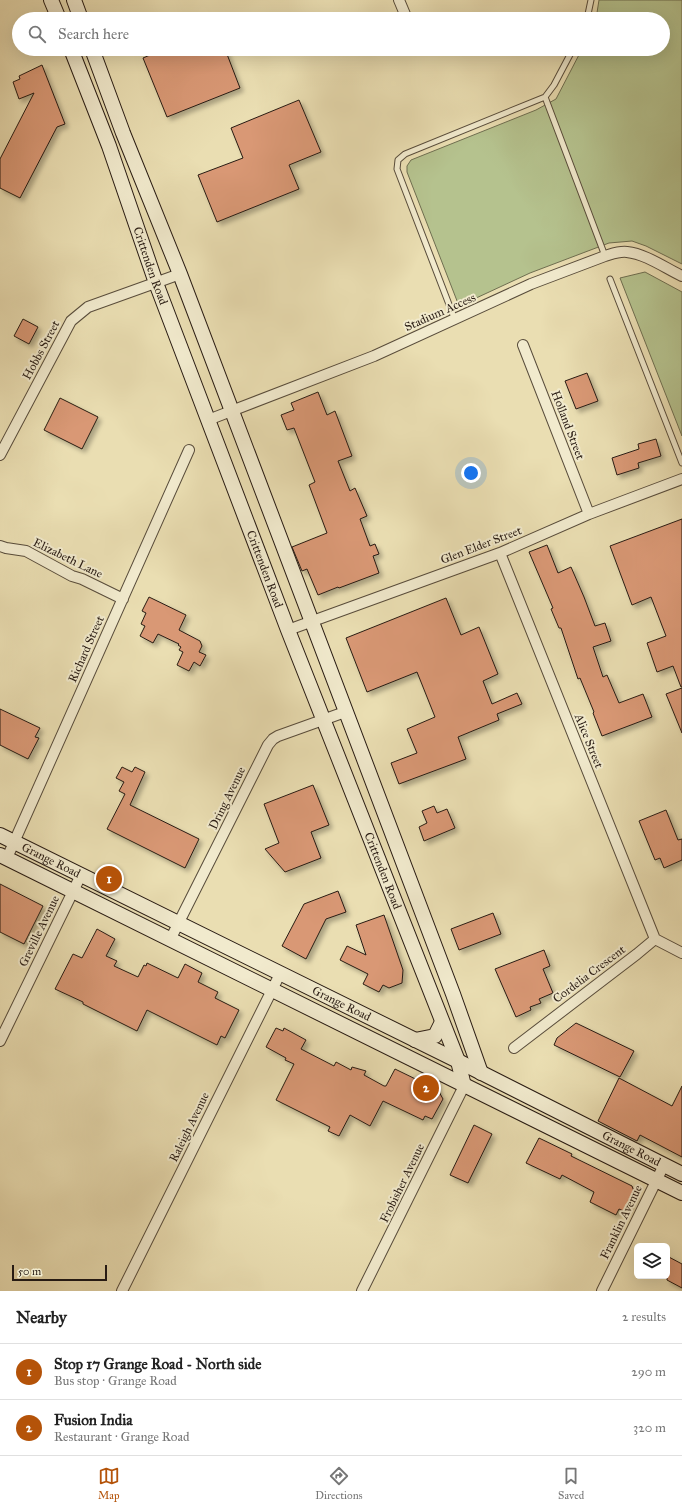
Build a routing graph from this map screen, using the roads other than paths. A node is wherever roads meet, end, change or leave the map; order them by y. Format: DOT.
graph roads {
  1 [pos="52,0"];
  2 [pos="74,0"];
  3 [pos="399,0"];
  4 [pos="591,0"];
  5 [pos="56,12"];
  6 [pos="78,12"];
  7 [pos="404,12"];
  8 [pos="588,12"];
  9 [pos="74,56"];
  10 [pos="95,56"];
  11 [pos="569,56"];
  12 [pos="545,98"];
  13 [pos="605,256"];
  14 [pos="180,274"];
  15 [pos="682,276"];
  16 [pos="610,279"];
  17 [pos="156,283"];
  18 [pos="455,320"];
  19 [pos="523,345"];
  20 [pos="231,411"];
  21 [pos="208,420"];
  22 [pos="189,450"];
  23 [pos="0,455"];
  24 [pos="682,463"];
  25 [pos="682,479"];
  26 [pos="588,514"];
  27 [pos="0,546"];
  28 [pos="500,553"];
  29 [pos="123,600"];
  30 [pos="311,622"];
  31 [pos="288,630"];
  32 [pos="346,712"];
  33 [pos="322,719"];
  34 [pos="0,835"];
  35 [pos="15,842"];
  36 [pos="3,857"];
  37 [pos="81,875"];
  38 [pos="73,891"];
  39 [pos="179,923"];
  40 [pos="655,939"];
  41 [pos="170,940"];
  42 [pos="682,953"];
  43 [pos="280,974"];
  44 [pos="272,990"];
  45 [pos="442,1022"];
  46 [pos="414,1040"];
  47 [pos="0,1041"];
  48 [pos="514,1048"];
  49 [pos="458,1061"];
  50 [pos="481,1073"];
  51 [pos="464,1086"];
  52 [pos="664,1165"];
  53 [pos="682,1174"];
  54 [pos="656,1181"];
  55 [pos="682,1193"];
  56 [pos="122,1291"];
  57 [pos="362,1291"];
  58 [pos="602,1291"];
  1 -- 5 [label="main road"];
  2 -- 6 [label="main road"];
  3 -- 7 [label="street"];
  4 -- 8 [label="lane"];
  9 -- 17 [label="main road, Crittenden Road"];
  10 -- 14 [label="main road, Crittenden Road"];
  11 -- 12 [label="lane"];
  12 -- 13 [label="lane"];
  12 -- 18 [label="lane"];
  13 -- 15 [label="street, Stadium Access"];
  13 -- 18 [label="street, Stadium Access"];
  14 -- 17 [label="street, Hobbs Street"];
  14 -- 20 [label="main road, Crittenden Road"];
  16 -- 24 [label="lane"];
  17 -- 21 [label="main road, Crittenden Road"];
  17 -- 23 [label="street, Hobbs Street"];
  18 -- 20 [label="street, Stadium Access"];
  19 -- 26 [label="street, Holland Street"];
  20 -- 21 [label="street, Stadium Access"];
  20 -- 30 [label="main road, Crittenden Road"];
  21 -- 31 [label="main road, Crittenden Road"];
  22 -- 29 [label="street, Richard Street"];
  25 -- 26 [label="street, Glen Elder Street"];
  26 -- 28 [label="street, Glen Elder Street"];
  27 -- 29 [label="street, Elizabeth Lane"];
  28 -- 30 [label="street, Glen Elder Street"];
  28 -- 40 [label="street, Alice Street"];
  29 -- 35 [label="street, Richard Street"];
  30 -- 31 [label="street, Glen Elder Street"];
  30 -- 32 [label="main road, Crittenden Road"];
  31 -- 33 [label="main road, Crittenden Road"];
  32 -- 33 [label="street, Dring Avenue"];
  32 -- 50 [label="main road, Crittenden Road"];
  33 -- 39 [label="street, Dring Avenue"];
  33 -- 45 [label="main road, Crittenden Road"];
  34 -- 35 [label="main road, Grange Road"];
  35 -- 36 [label="street, Richard Street"];
  35 -- 37 [label="main road, Grange Road"];
  36 -- 38 [label="main road, Grange Road"];
  37 -- 38 [label="street, Greville Avenue"];
  37 -- 39 [label="main road, Grange Road"];
  38 -- 41 [label="main road, Grange Road"];
  38 -- 47 [label="street, Greville Avenue"];
  39 -- 41 [label="street, Dring Avenue"];
  39 -- 43 [label="main road, Grange Road"];
  40 -- 42 [label="street"];
  40 -- 48 [label="street, Cordelia Crescent"];
  41 -- 44 [label="main road, Grange Road"];
  43 -- 44 [label="street, Raleigh Avenue"];
  43 -- 46 [label="main road, Grange Road"];
  44 -- 51 [label="main road, Grange Road"];
  44 -- 56 [label="street, Raleigh Avenue"];
  45 -- 46 [label="main road"];
  45 -- 49 [label="main road, Crittenden Road"];
  46 -- 49 [label="main road, Grange Road"];
  49 -- 50 [label="main road, Grange Road"];
  49 -- 51 [label="main road, Crittenden Road"];
  50 -- 51 [label="main road"];
  50 -- 52 [label="main road, Grange Road"];
  51 -- 54 [label="main road, Grange Road"];
  51 -- 57 [label="street, Frobisher Avenue"];
  52 -- 53 [label="main road, Grange Road"];
  52 -- 54 [label="street, Franklin Avenue"];
  54 -- 55 [label="main road, Grange Road"];
  54 -- 58 [label="street, Franklin Avenue"];
}
